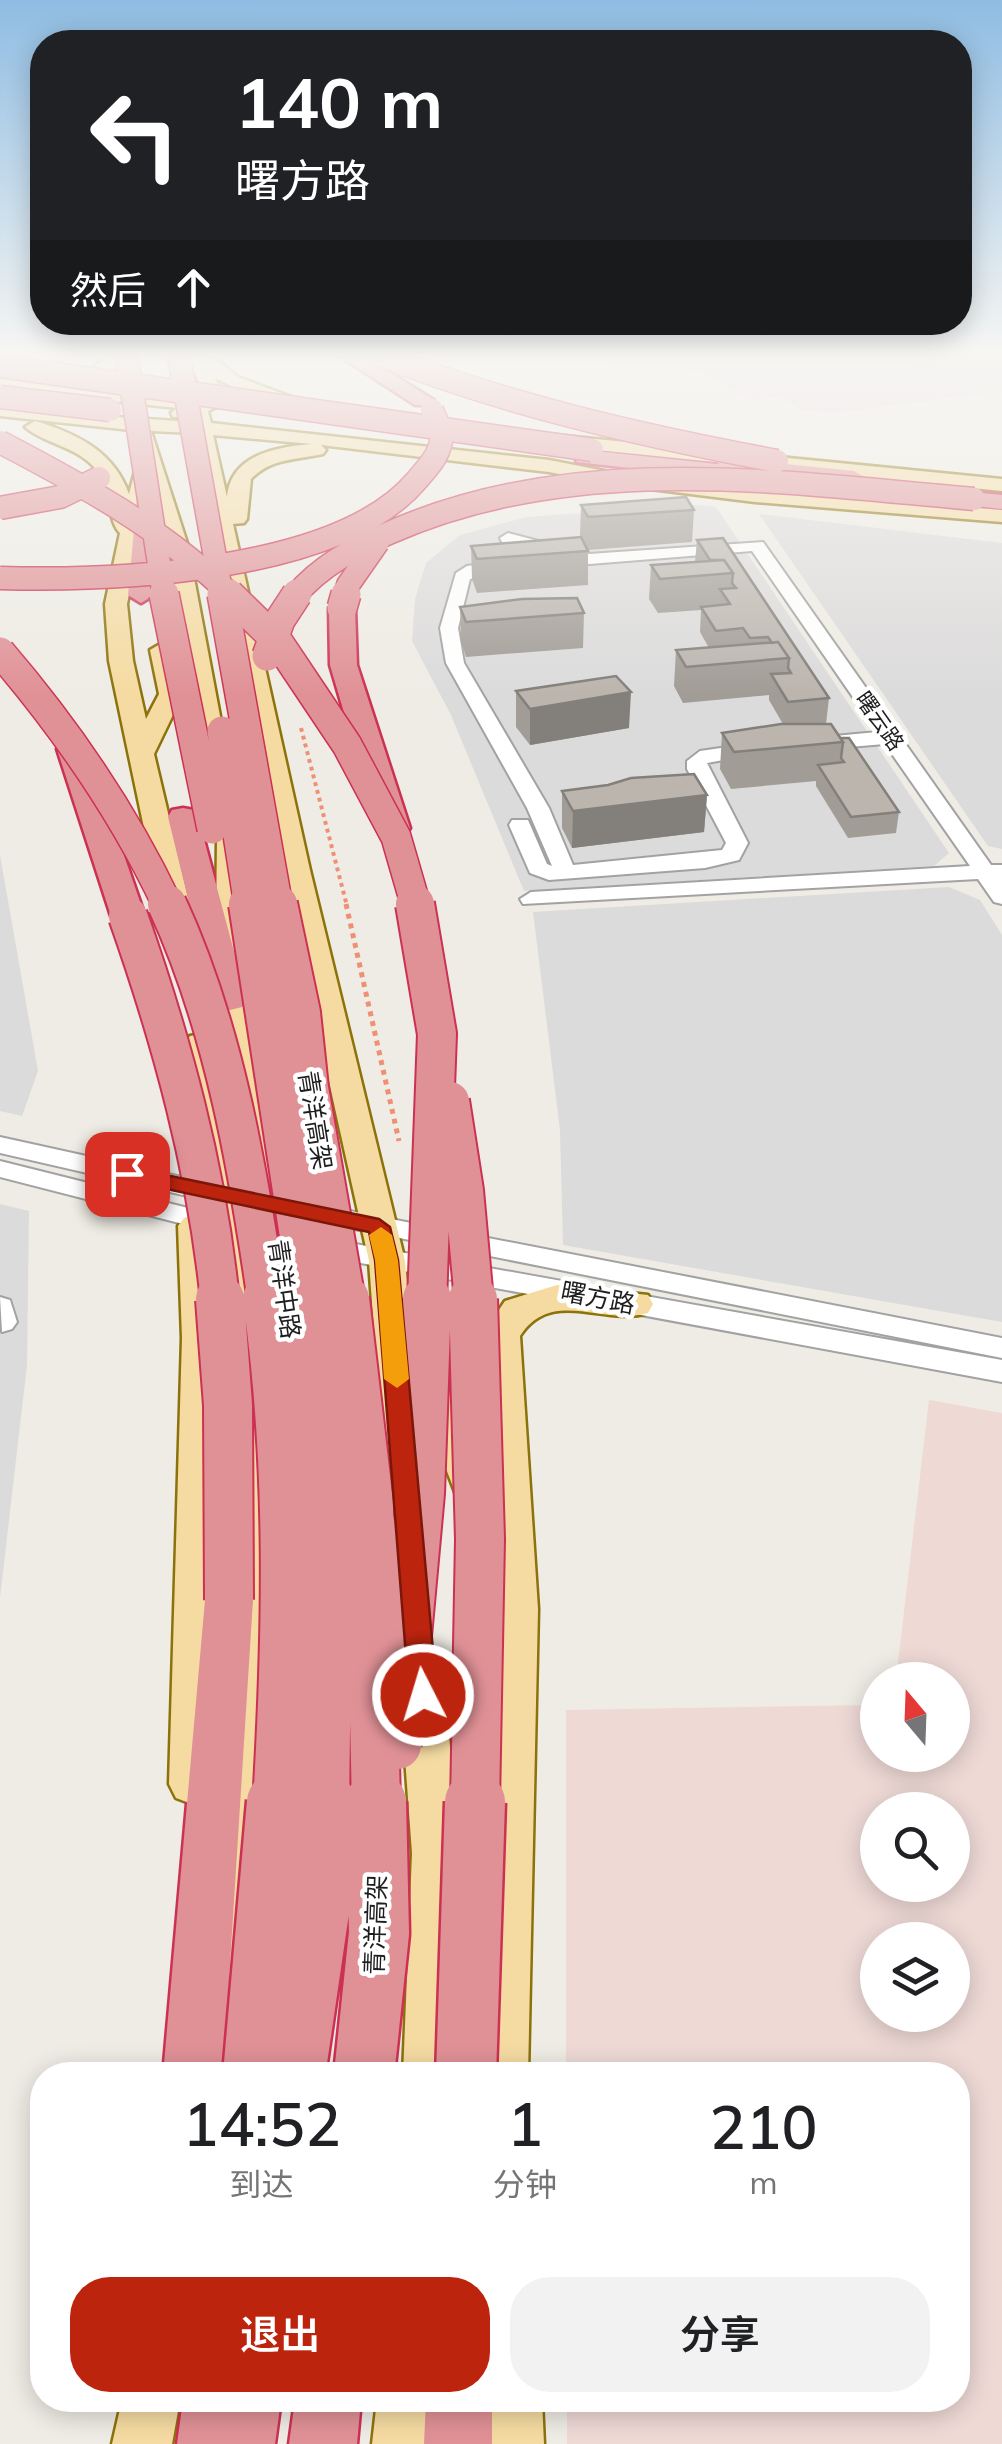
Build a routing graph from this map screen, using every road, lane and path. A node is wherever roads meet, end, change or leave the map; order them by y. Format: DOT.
graph roads {
  1 [pos="46,466"];
  2 [pos="103,466"];
  3 [pos="116,466"];
  4 [pos="149,466"];
  5 [pos="161,466"];
  6 [pos="161,466"];
  7 [pos="179,466"];
  8 [pos="180,466"];
  9 [pos="197,466"];
  10 [pos="199,466"];
  11 [pos="256,466"];
  12 [pos="432,466"];
  13 [pos="454,466"];
  14 [pos="499,466"];
  15 [pos="550,466"];
  16 [pos="605,466"];
  17 [pos="661,466"];
  18 [pos="728,466"];
  19 [pos="752,466"];
  20 [pos="805,466"];
  21 [pos="610,478"];
  22 [pos="989,497"];
  23 [pos="0,508"];
  24 [pos="160,509"];
  25 [pos="1002,515"];
  26 [pos="237,519"];
  27 [pos="508,538"];
  28 [pos="126,546"];
  29 [pos="556,562"];
  30 [pos="0,578"];
  31 [pos="247,641"];
  32 [pos="0,652"];
  33 [pos="300,726"];
  34 [pos="64,732"];
  35 [pos="891,737"];
  36 [pos="141,756"];
  37 [pos="520,825"];
  38 [pos="396,836"];
  39 [pos="268,837"];
  40 [pos="993,871"];
  41 [pos="565,872"];
  42 [pos="1002,897"];
  43 [pos="532,898"];
  44 [pos="192,988"];
  45 [pos="230,1000"];
  46 [pos="438,1034"];
  47 [pos="247,1082"];
  48 [pos="281,1120"];
  49 [pos="400,1144"];
  50 [pos="0,1145"];
  51 [pos="0,1169"];
  52 [pos="214,1208"];
  53 [pos="275,1222"];
  54 [pos="383,1244"];
  55 [pos="634,1304"];
  56 [pos="1002,1348"];
  57 [pos="1002,1371"];
  58 [pos="517,1609"];
  59 [pos="379,1933"];
  60 [pos="185,2062"];
  61 [pos="194,2062"];
  62 [pos="214,2062"];
  63 [pos="254,2062"];
  64 [pos="276,2062"];
  65 [pos="297,2062"];
  66 [pos="365,2062"];
  67 [pos="429,2062"];
  68 [pos="466,2062"];
  69 [pos="502,2062"];
  70 [pos="186,2412"];
  71 [pos="212,2412"];
  72 [pos="246,2412"];
  73 [pos="327,2412"];
  74 [pos="405,2412"];
  75 [pos="459,2412"];
  76 [pos="513,2412"];
  77 [pos="161,2424"];
  78 [pos="211,2444"];
  79 [pos="242,2444"];
  80 [pos="324,2444"];
  81 [pos="402,2444"];
  82 [pos="458,2444"];
  83 [pos="514,2444"];
  1 -- 38 [label="highway, bridge"];
  2 -- 28 [label="main road"];
  3 -- 23 [label="highway, bridge"];
  4 -- 28 [label="main road"];
  5 -- 24 [label="main road, 青洋中路"];
  6 -- 24 [label="highway, bridge"];
  7 -- 48 [label="highway, 青洋高架, bridge"];
  8 -- 31 [label="main road"];
  9 -- 26 [label="main road"];
  10 -- 39 [label="highway, 青洋高架, bridge"];
  11 -- 26 [label="main road"];
  12 -- 30 [label="highway, bridge"];
  13 -- 38 [label="highway, bridge"];
  14 -- 21 [label="main road"];
  15 -- 21 [label="main road"];
  16 -- 22 [label="main road"];
  17 -- 22 [label="highway, bridge"];
  18 -- 22 [label="highway, bridge"];
  19 -- 22 [label="main road"];
  20 -- 22 [label="highway, bridge"];
  21 -- 22 [label="main road"];
  22 -- 25 [label="main road"];
  22 -- 39 [label="highway, bridge"];
  24 -- 36 [label="main road"];
  24 -- 45 [label="main road, 青洋中路"];
  24 -- 45 [label="highway, bridge"];
  24 -- 48 [label="highway, bridge"];
  26 -- 31 [label="main road"];
  27 -- 29 [label="street"];
  28 -- 36 [label="main road"];
  29 -- 35 [label="street, 曙云路"];
  29 -- 41 [label="street"];
  31 -- 54 [label="main road"];
  32 -- 34 [label="highway, bridge"];
  33 -- 49 [label="path"];
  34 -- 61 [label="highway, bridge"];
  34 -- 63 [label="highway, bridge"];
  35 -- 40 [label="street, 曙云路"];
  35 -- 41 [label="street"];
  36 -- 44 [label="main road"];
  37 -- 41 [label="street"];
  38 -- 46 [label="highway, bridge"];
  39 -- 59 [label="highway, 青洋高架, bridge"];
  40 -- 42 [label="street, 曙云路"];
  40 -- 43 [label="street"];
  44 -- 47 [label="main road"];
  44 -- 52 [label="main road"];
  45 -- 47 [label="main road, 青洋中路"];
  46 -- 59 [label="highway, bridge"];
  46 -- 68 [label="highway, bridge"];
  47 -- 53 [label="main road, 青洋中路"];
  48 -- 65 [label="highway, 青洋高架, bridge"];
  50 -- 52 [label="street"];
  51 -- 52 [label="street"];
  52 -- 53 [label="street, 曙方路"];
  52 -- 60 [label="main road"];
  52 -- 62 [label="main road"];
  53 -- 54 [label="street, 曙方路"];
  53 -- 64 [label="main road, 青洋中路"];
  54 -- 55 [label="street, 曙方路"];
  54 -- 56 [label="street, 曙方路"];
  54 -- 58 [label="main road"];
  54 -- 67 [label="main road"];
  55 -- 57 [label="street, 曙方路"];
  55 -- 58 [label="main road"];
  58 -- 69 [label="main road"];
  59 -- 66 [label="highway, 青洋高架, bridge"];
  70 -- 77 [label="main road"];
  71 -- 78 [label="highway"];
  72 -- 79 [label="highway"];
  73 -- 80 [label="highway"];
  74 -- 81 [label="main road"];
  75 -- 82 [label="highway"];
  76 -- 83 [label="main road"];
}
